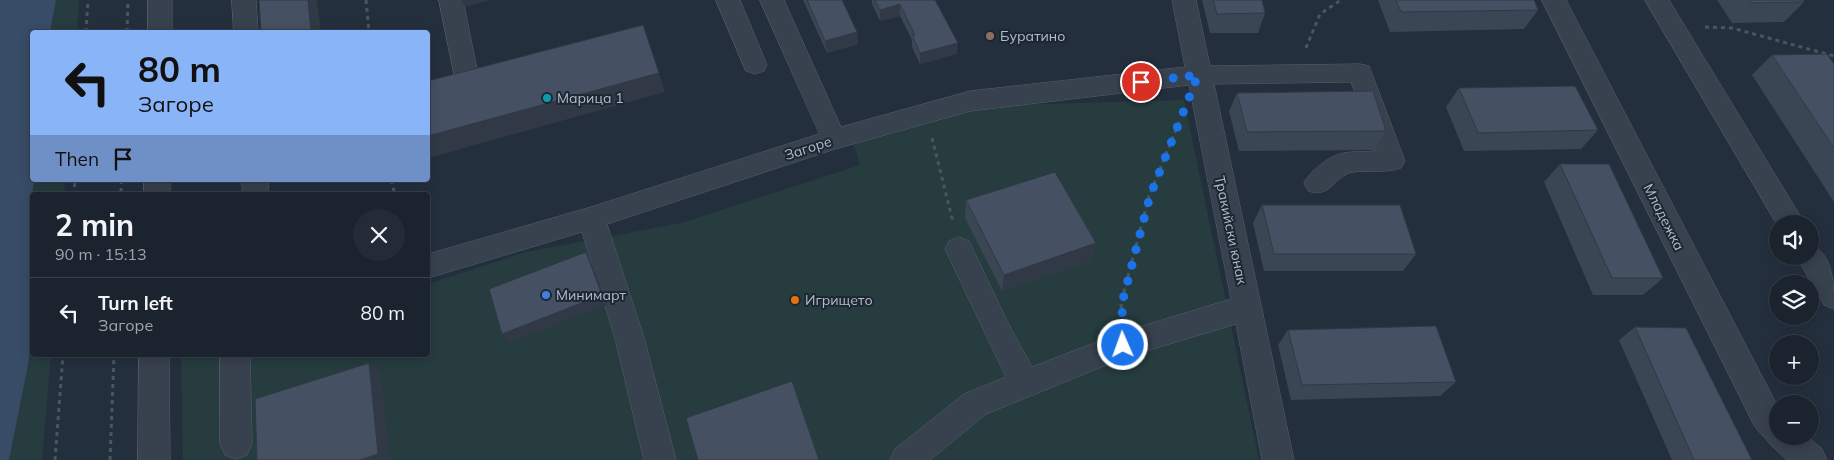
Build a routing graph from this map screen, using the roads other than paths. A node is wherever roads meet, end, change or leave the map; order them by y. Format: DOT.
graph roads {
  1 [pos="160,0"];
  2 [pos="244,0"];
  3 [pos="450,0"];
  4 [pos="756,0"];
  5 [pos="772,0"];
  6 [pos="1184,0"];
  7 [pos="1554,0"];
  8 [pos="1658,0"];
  9 [pos="730,4"];
  10 [pos="160,30"];
  11 [pos="246,30"];
  12 [pos="755,65"];
  13 [pos="1198,75"];
  14 [pos="467,79"];
  15 [pos="834,139"];
  16 [pos="1317,183"];
  17 [pos="1786,215"];
  18 [pos="591,218"];
  19 [pos="960,249"];
  20 [pos="430,265"];
  21 [pos="1815,265"];
  22 [pos="1834,296"];
  23 [pos="1248,307"];
  24 [pos="154,357"];
  25 [pos="235,357"];
  26 [pos="1025,383"];
  27 [pos="1769,420"];
  28 [pos="236,444"];
  29 [pos="1794,445"];
  30 [pos="154,460"];
  31 [pos="660,460"];
  32 [pos="906,460"];
  33 [pos="1278,460"];
  34 [pos="1811,460"];
  1 -- 10 [label="street"];
  2 -- 11 [label="street"];
  3 -- 14 [label="street"];
  4 -- 9 [label="street"];
  5 -- 15 [label="street"];
  6 -- 13 [label="street, Тракийски юнак"];
  7 -- 27 [label="street, Младежка"];
  8 -- 17 [label="street"];
  9 -- 12 [label="street"];
  13 -- 15 [label="street, Загоре"];
  13 -- 16 [label="street, Загоре"];
  13 -- 23 [label="street, Тракийски юнак"];
  15 -- 18 [label="street, Загоре"];
  18 -- 20 [label="street, Загоре"];
  18 -- 31 [label="street"];
  19 -- 26 [label="street"];
  21 -- 22 [label="street"];
  23 -- 26 [label="street"];
  23 -- 33 [label="street, Тракийски юнак"];
  24 -- 30 [label="street"];
  25 -- 28 [label="street"];
  26 -- 32 [label="street"];
  29 -- 34 [label="street"];
}
